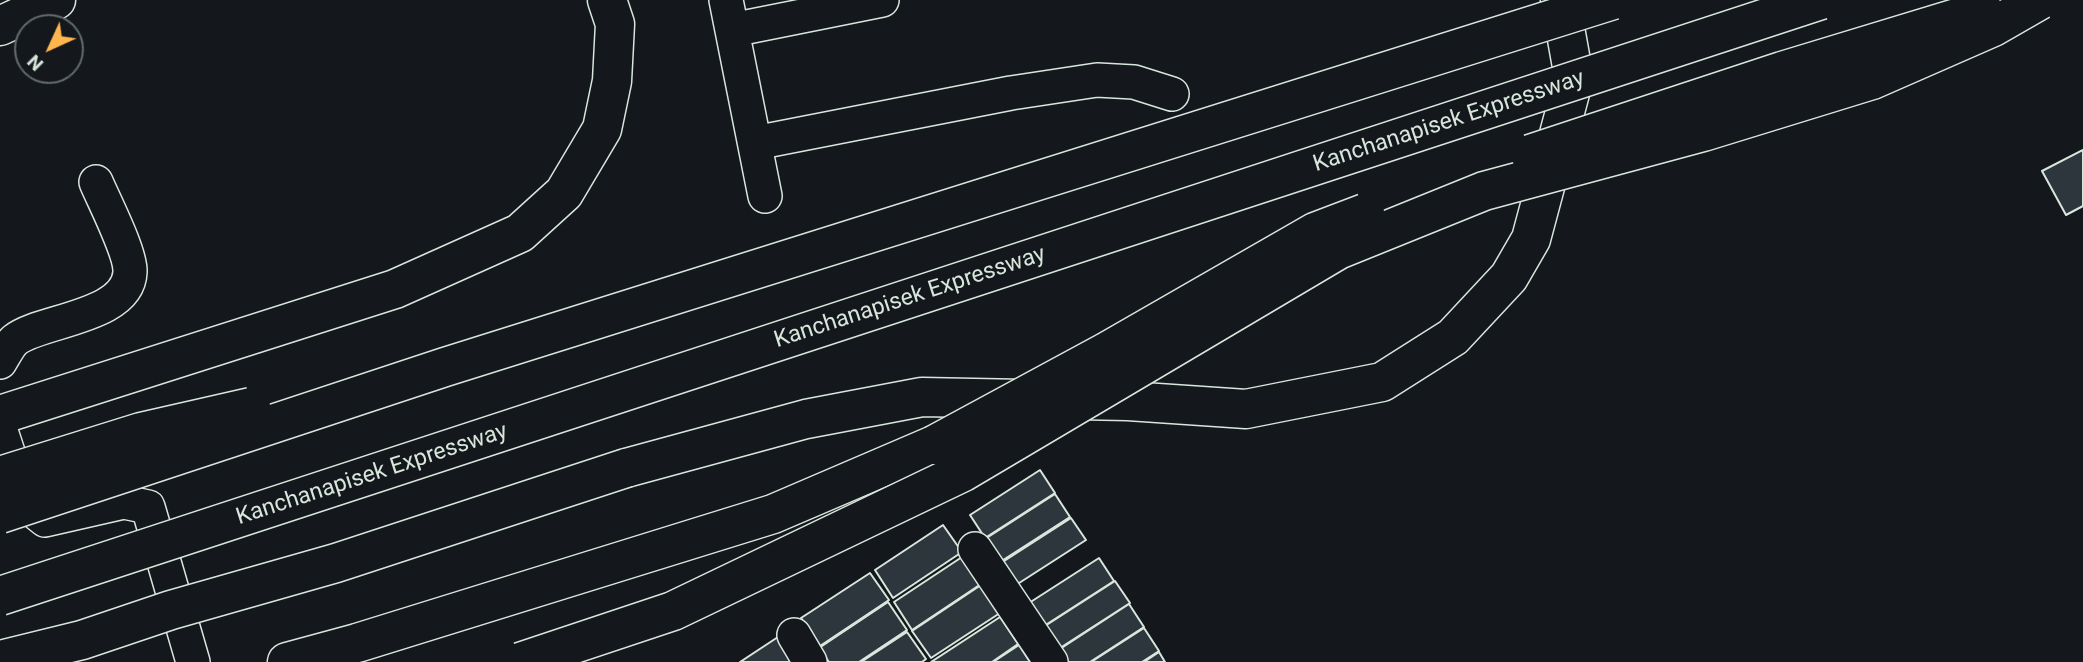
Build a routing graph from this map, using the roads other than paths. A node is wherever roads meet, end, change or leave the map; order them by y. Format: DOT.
graph roads {
  1 [pos="56,0"];
  2 [pos="607,0"];
  3 [pos="882,0"];
  4 [pos="1560,0"];
  5 [pos="1612,0"];
  6 [pos="1821,0"];
  7 [pos="2019,0"];
  8 [pos="2040,0"];
  9 [pos="729,15"];
  10 [pos="0,26"];
  11 [pos="1172,94"];
  12 [pos="755,143"];
  13 [pos="96,181"];
  14 [pos="765,196"];
  15 [pos="0,362"];
  16 [pos="445,366"];
  17 [pos="0,415"];
  18 [pos="0,428"];
  19 [pos="0,476"];
  20 [pos="0,514"];
  21 [pos="975,549"];
  22 [pos="0,596"];
  23 [pos="0,660"];
  24 [pos="193,662"];
  25 [pos="287,662"];
  26 [pos="520,662"];
  27 [pos="1051,662"];
  1 -- 10 [label="highway"];
  2 -- 17 [label="highway"];
  3 -- 9 [label="street"];
  4 -- 23 [label="highway, bridge"];
  5 -- 16 [label="highway, bridge"];
  6 -- 22 [label="highway, Kanchanapisek Expressway, bridge"];
  7 -- 25 [label="highway, bridge"];
  8 -- 26 [label="highway, bridge"];
  9 -- 12 [label="street"];
  11 -- 12 [label="street"];
  12 -- 14 [label="street"];
  13 -- 15 [label="street"];
  16 -- 19 [label="highway, bridge"];
  16 -- 20 [label="highway, bridge"];
  18 -- 24 [label="street"];
  21 -- 27 [label="street"];
}
